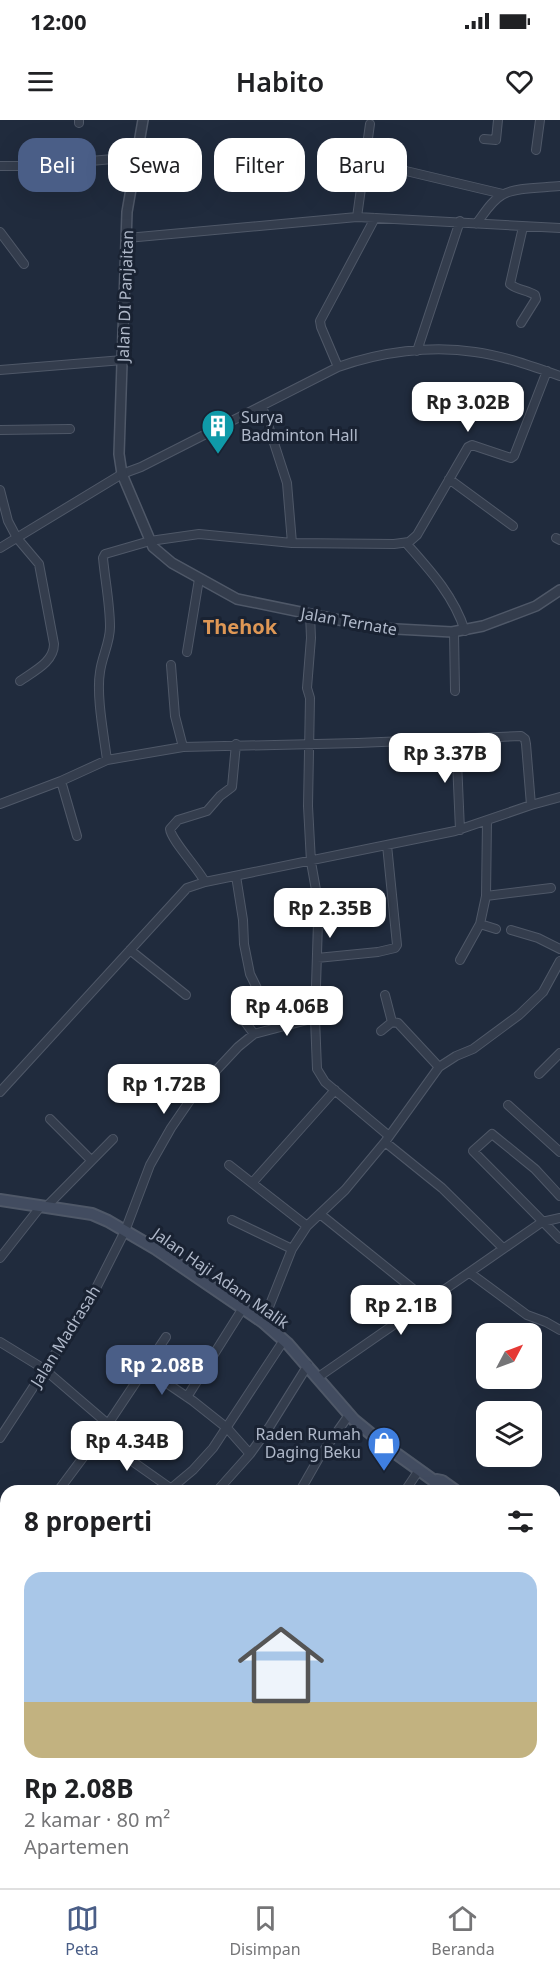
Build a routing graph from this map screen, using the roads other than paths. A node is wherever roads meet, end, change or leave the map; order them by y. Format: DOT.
graph roads {
  1 [pos="143,120"];
  2 [pos="498,120"];
  3 [pos="540,120"];
  4 [pos="370,124"];
  5 [pos="139,138"];
  6 [pos="368,138"];
  7 [pos="484,139"];
  8 [pos="536,150"];
  9 [pos="108,159"];
  10 [pos="0,166"];
  11 [pos="407,171"];
  12 [pos="560,186"];
  13 [pos="130,192"];
  14 [pos="360,192"];
  15 [pos="503,194"];
  16 [pos="357,217"];
  17 [pos="375,218"];
  18 [pos="460,222"];
  19 [pos="476,224"];
  20 [pos="523,228"];
  21 [pos="560,228"];
  22 [pos="0,232"];
  23 [pos="127,238"];
  24 [pos="24,264"];
  25 [pos="521,323"];
  26 [pos="417,351"];
  27 [pos="123,360"];
  28 [pos="338,368"];
  29 [pos="0,370"];
  30 [pos="547,371"];
  31 [pos="560,376"];
  32 [pos="262,406"];
  33 [pos="70,429"];
  34 [pos="0,430"];
  35 [pos="122,474"];
  36 [pos="449,479"];
  37 [pos="0,489"];
  38 [pos="513,526"];
  39 [pos="17,538"];
  40 [pos="150,541"];
  41 [pos="291,543"];
  42 [pos="406,543"];
  43 [pos="0,548"];
  44 [pos="199,579"];
  45 [pos="560,590"];
  46 [pos="310,614"];
  47 [pos="465,631"];
  48 [pos="454,632"];
  49 [pos="187,652"];
  50 [pos="171,665"];
  51 [pos="20,681"];
  52 [pos="455,691"];
  53 [pos="456,738"];
  54 [pos="308,743"];
  55 [pos="236,744"];
  56 [pos="183,747"];
  57 [pos="107,760"];
  58 [pos="61,781"];
  59 [pos="560,797"];
  60 [pos="0,804"];
  61 [pos="531,805"];
  62 [pos="487,821"];
  63 [pos="460,830"];
  64 [pos="77,836"];
  65 [pos="387,846"];
  66 [pos="311,862"];
  67 [pos="236,876"];
  68 [pos="205,882"];
  69 [pos="551,888"];
  70 [pos="486,896"];
  71 [pos="480,924"];
  72 [pos="496,929"];
  73 [pos="511,930"];
  74 [pos="560,949"];
  75 [pos="130,950"];
  76 [pos="317,958"];
  77 [pos="460,960"];
  78 [pos="560,961"];
  79 [pos="558,973"];
  80 [pos="186,995"];
  81 [pos="385,995"];
  82 [pos="237,1011"];
  83 [pos="315,1018"];
  84 [pos="392,1022"];
  85 [pos="276,1027"];
  86 [pos="381,1031"];
  87 [pos="254,1034"];
  88 [pos="560,1053"];
  89 [pos="439,1067"];
  90 [pos="539,1074"];
  91 [pos="335,1090"];
  92 [pos="0,1092"];
  93 [pos="508,1105"];
  94 [pos="50,1119"];
  95 [pos="113,1139"];
  96 [pos="387,1139"];
  97 [pos="560,1152"];
  98 [pos="92,1160"];
  99 [pos="229,1165"];
  100 [pos="253,1182"];
  101 [pos="560,1196"];
  102 [pos="0,1200"];
  103 [pos="44,1206"];
  104 [pos="320,1214"];
  105 [pos="560,1218"];
  106 [pos="232,1220"];
  107 [pos="542,1222"];
  108 [pos="307,1226"];
  109 [pos="125,1231"];
  110 [pos="560,1239"];
  111 [pos="503,1248"];
  112 [pos="292,1249"];
  113 [pos="2,1256"];
  114 [pos="470,1273"];
  115 [pos="428,1301"];
  116 [pos="243,1308"];
  117 [pos="263,1322"];
  118 [pos="560,1330"];
  119 [pos="166,1337"];
  120 [pos="284,1340"];
  121 [pos="0,1342"];
  122 [pos="308,1365"];
  123 [pos="146,1369"];
  124 [pos="44,1370"];
  125 [pos="317,1378"];
  126 [pos="187,1397"];
  127 [pos="349,1415"];
  128 [pos="108,1424"];
  129 [pos="227,1428"];
  130 [pos="98,1437"];
  131 [pos="0,1438"];
  132 [pos="250,1454"];
  133 [pos="419,1470"];
  134 [pos="433,1480"];
  135 [pos="62,1485"];
  136 [pos="164,1485"];
  137 [pos="176,1485"];
  138 [pos="223,1485"];
  139 [pos="303,1485"];
  140 [pos="409,1485"];
  141 [pos="438,1485"];
  142 [pos="448,1485"];
  1 -- 5 [label="street, Jalan DI Panjaitan"];
  2 -- 7 [label="street"];
  3 -- 8 [label="street"];
  4 -- 6 [label="street"];
  9 -- 10 [label="street"];
  11 -- 15 [label="street"];
  12 -- 15 [label="street"];
  13 -- 23 [label="street, Jalan DI Panjaitan"];
  14 -- 16 [label="street"];
  15 -- 19 [label="street"];
  16 -- 17 [label="street"];
  16 -- 23 [label="street"];
  17 -- 18 [label="street"];
  17 -- 28 [label="street"];
  18 -- 19 [label="street"];
  18 -- 26 [label="street"];
  19 -- 20 [label="street"];
  20 -- 21 [label="street"];
  20 -- 25 [label="street"];
  22 -- 24 [label="street"];
  23 -- 27 [label="street, Jalan DI Panjaitan"];
  26 -- 28 [label="street"];
  26 -- 30 [label="street"];
  27 -- 29 [label="street"];
  27 -- 35 [label="street, Jalan DI Panjaitan"];
  28 -- 32 [label="street"];
  30 -- 31 [label="street"];
  30 -- 36 [label="street"];
  32 -- 35 [label="street"];
  32 -- 41 [label="street"];
  33 -- 34 [label="street"];
  35 -- 39 [label="street"];
  35 -- 40 [label="street, Jalan Ternate"];
  36 -- 38 [label="street"];
  36 -- 42 [label="street"];
  37 -- 39 [label="street"];
  39 -- 43 [label="street"];
  39 -- 51 [label="street"];
  40 -- 41 [label="street"];
  40 -- 44 [label="street, Jalan Ternate"];
  40 -- 57 [label="street"];
  41 -- 42 [label="street"];
  42 -- 47 [label="street"];
  44 -- 46 [label="street, Jalan Ternate"];
  44 -- 49 [label="street"];
  45 -- 47 [label="street, Jalan Ternate"];
  46 -- 48 [label="street, Jalan Ternate"];
  46 -- 54 [label="street"];
  47 -- 48 [label="street, Jalan Ternate"];
  48 -- 52 [label="street"];
  50 -- 56 [label="street"];
  53 -- 54 [label="street"];
  53 -- 61 [label="street"];
  53 -- 63 [label="street"];
  54 -- 55 [label="street"];
  54 -- 66 [label="street"];
  55 -- 56 [label="street"];
  55 -- 68 [label="street"];
  56 -- 57 [label="street"];
  57 -- 58 [label="street"];
  58 -- 60 [label="street"];
  58 -- 64 [label="street"];
  59 -- 61 [label="street"];
  61 -- 62 [label="street"];
  62 -- 63 [label="street"];
  62 -- 70 [label="street"];
  63 -- 65 [label="street"];
  65 -- 66 [label="street"];
  65 -- 76 [label="street"];
  66 -- 67 [label="street"];
  66 -- 76 [label="street"];
  67 -- 68 [label="street"];
  67 -- 85 [label="street"];
  68 -- 75 [label="street"];
  69 -- 70 [label="street"];
  70 -- 71 [label="street"];
  71 -- 72 [label="street"];
  71 -- 77 [label="street"];
  73 -- 74 [label="street"];
  75 -- 80 [label="street"];
  75 -- 92 [label="street"];
  76 -- 83 [label="street"];
  78 -- 79 [label="street"];
  79 -- 89 [label="street"];
  81 -- 84 [label="street"];
  82 -- 87 [label="street"];
  83 -- 85 [label="street"];
  83 -- 91 [label="street"];
  84 -- 86 [label="street"];
  84 -- 89 [label="street"];
  85 -- 87 [label="street"];
  87 -- 109 [label="street, Jalan Madrasah"];
  88 -- 90 [label="street"];
  89 -- 96 [label="street"];
  91 -- 96 [label="street"];
  91 -- 100 [label="street"];
  93 -- 97 [label="street"];
  94 -- 98 [label="street"];
  95 -- 98 [label="street"];
  96 -- 104 [label="street"];
  96 -- 111 [label="street"];
  98 -- 103 [label="street"];
  99 -- 100 [label="street"];
  100 -- 108 [label="street"];
  101 -- 107 [label="street"];
  102 -- 103 [label="main road, Jalan Haji Adam Malik"];
  103 -- 109 [label="main road, Jalan Haji Adam Malik"];
  103 -- 113 [label="street"];
  104 -- 108 [label="street"];
  104 -- 115 [label="street"];
  105 -- 107 [label="street"];
  106 -- 112 [label="street"];
  107 -- 110 [label="street"];
  107 -- 111 [label="street"];
  108 -- 112 [label="street"];
  109 -- 116 [label="main road, Jalan Haji Adam Malik"];
  109 -- 124 [label="street, Jalan Madrasah"];
  111 -- 114 [label="street"];
  112 -- 117 [label="street"];
  114 -- 115 [label="street"];
  114 -- 118 [label="street"];
  115 -- 125 [label="street"];
  116 -- 117 [label="main road, Jalan Haji Adam Malik"];
  116 -- 126 [label="street"];
  117 -- 120 [label="main road, Jalan Haji Adam Malik"];
  119 -- 123 [label="street"];
  120 -- 122 [label="main road, Jalan Haji Adam Malik"];
  120 -- 129 [label="street"];
  121 -- 124 [label="street"];
  122 -- 125 [label="main road, Jalan Haji Adam Malik"];
  122 -- 132 [label="street"];
  123 -- 126 [label="street"];
  123 -- 128 [label="street"];
  124 -- 128 [label="street"];
  124 -- 131 [label="street, Jalan Madrasah"];
  125 -- 127 [label="main road, Jalan Haji Adam Malik"];
  126 -- 129 [label="street"];
  127 -- 133 [label="main road, Jalan Haji Adam Malik"];
  127 -- 139 [label="street"];
  128 -- 130 [label="street"];
  129 -- 132 [label="street"];
  129 -- 137 [label="street"];
  130 -- 135 [label="street"];
  130 -- 136 [label="street"];
  132 -- 138 [label="street"];
  133 -- 134 [label="main road, Jalan Haji Adam Malik"];
  133 -- 140 [label="street"];
  134 -- 141 [label="main road, Jalan Haji Adam Malik"];
  134 -- 142 [label="main road"];
}
